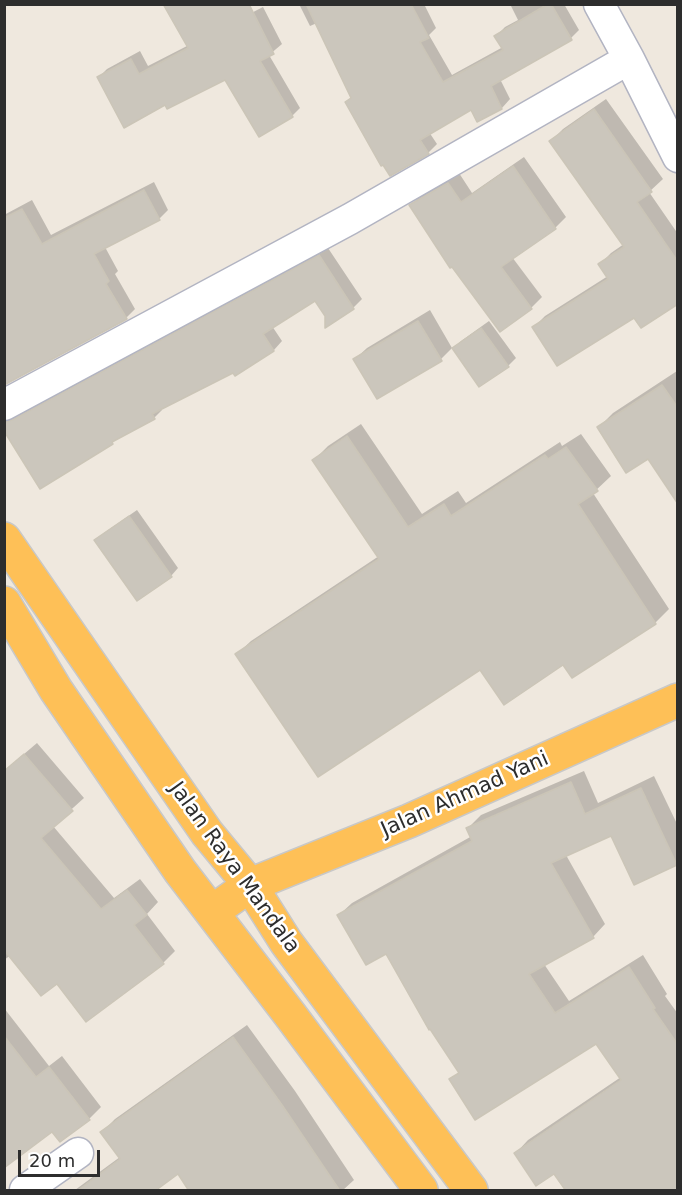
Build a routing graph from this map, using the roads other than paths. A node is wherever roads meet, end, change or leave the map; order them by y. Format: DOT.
graph roads {
  1 [pos="599,4"];
  2 [pos="629,59"];
  3 [pos="678,157"];
  4 [pos="4,405"];
  5 [pos="4,539"];
  6 [pos="4,603"];
  7 [pos="678,700"];
  8 [pos="250,885"];
  9 [pos="212,912"];
  10 [pos="78,1153"];
  11 [pos="25,1191"];
  12 [pos="421,1191"];
  13 [pos="471,1191"];
  1 -- 2 [label="street"];
  2 -- 3 [label="street"];
  2 -- 4 [label="street"];
  5 -- 8 [label="highway, Jalan Raya Mandala"];
  6 -- 9 [label="highway, Jalan Raya Mandala"];
  7 -- 8 [label="highway, Jalan Ahmad Yani"];
  8 -- 9 [label="highway, Jalan Ahmad Yani"];
  8 -- 13 [label="highway, Jalan Raya Mandala"];
  9 -- 12 [label="highway, Jalan Raya Mandala"];
  10 -- 11 [label="street"];
}
